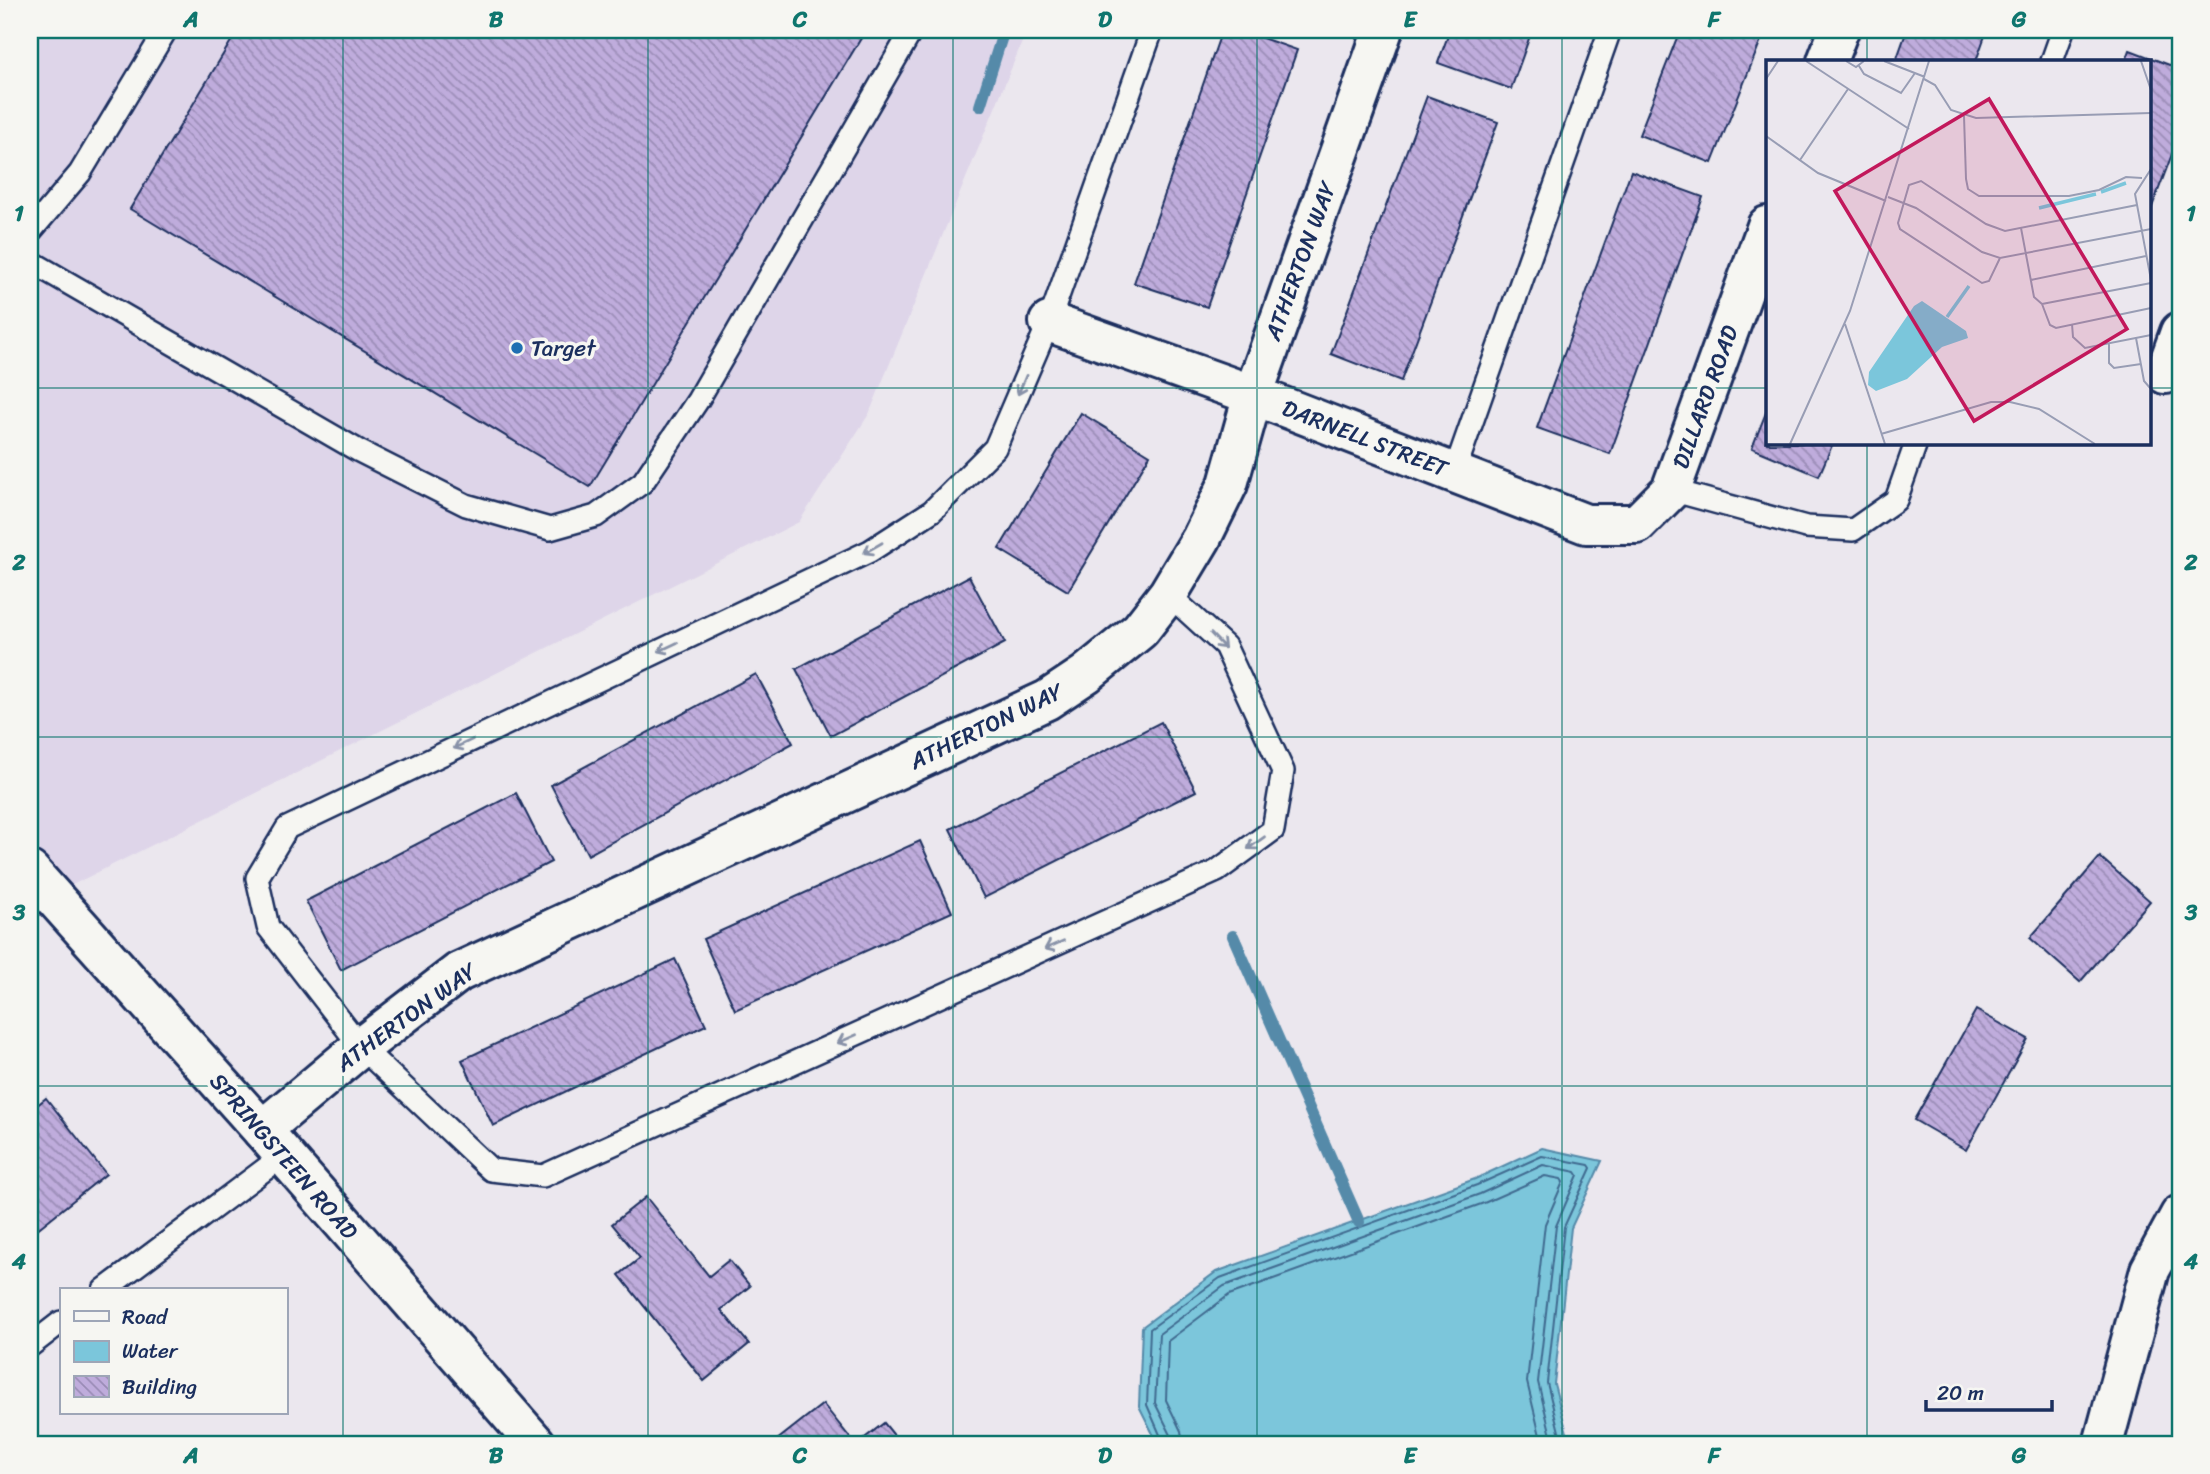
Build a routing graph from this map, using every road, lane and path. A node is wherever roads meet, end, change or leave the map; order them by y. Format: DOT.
graph roads {
  1 [pos="166,30"];
  2 [pos="912,30"];
  3 [pos="1152,30"];
  4 [pos="1383,30"];
  5 [pos="1609,30"];
  6 [pos="1839,30"];
  7 [pos="2063,30"];
  8 [pos="1827,60"];
  9 [pos="2052,60"];
  10 [pos="1766,229"];
  11 [pos="30,232"];
  12 [pos="30,261"];
  13 [pos="1049,322"];
  14 [pos="2180,332"];
  15 [pos="2157,380"];
  16 [pos="1252,395"];
  17 [pos="1916,444"];
  18 [pos="1454,473"];
  19 [pos="1671,490"];
  20 [pos="1168,594"];
  21 [pos="30,871"];
  22 [pos="361,1047"];
  23 [pos="273,1142"];
  24 [pos="2180,1215"];
  25 [pos="106,1288"];
  26 [pos="60,1323"];
  27 [pos="30,1346"];
  28 [pos="536,1444"];
  29 [pos="2103,1444"];
  1 -- 11 [label="lane"];
  2 -- 12 [label="lane"];
  3 -- 13 [label="lane"];
  4 -- 16 [label="street, ATHERTON WAY"];
  5 -- 18 [label="lane"];
  6 -- 8 [label="street"];
  7 -- 9 [label="lane"];
  10 -- 19 [label="street, DILLARD ROAD"];
  13 -- 16 [label="street, DARNELL STREET"];
  13 -- 22 [label="lane, one-way"];
  14 -- 15 [label="street"];
  16 -- 18 [label="street, DARNELL STREET"];
  16 -- 20 [label="street, ATHERTON WAY"];
  17 -- 19 [label="lane"];
  18 -- 19 [label="street, DARNELL STREET"];
  20 -- 22 [label="street, ATHERTON WAY"];
  20 -- 22 [label="lane, one-way"];
  21 -- 23 [label="street, SPRINGSTEEN ROAD"];
  22 -- 23 [label="street, ATHERTON WAY"];
  23 -- 25 [label="lane"];
  23 -- 28 [label="street, SPRINGSTEEN ROAD"];
  24 -- 29 [label="street"];
  26 -- 27 [label="lane"];
}
